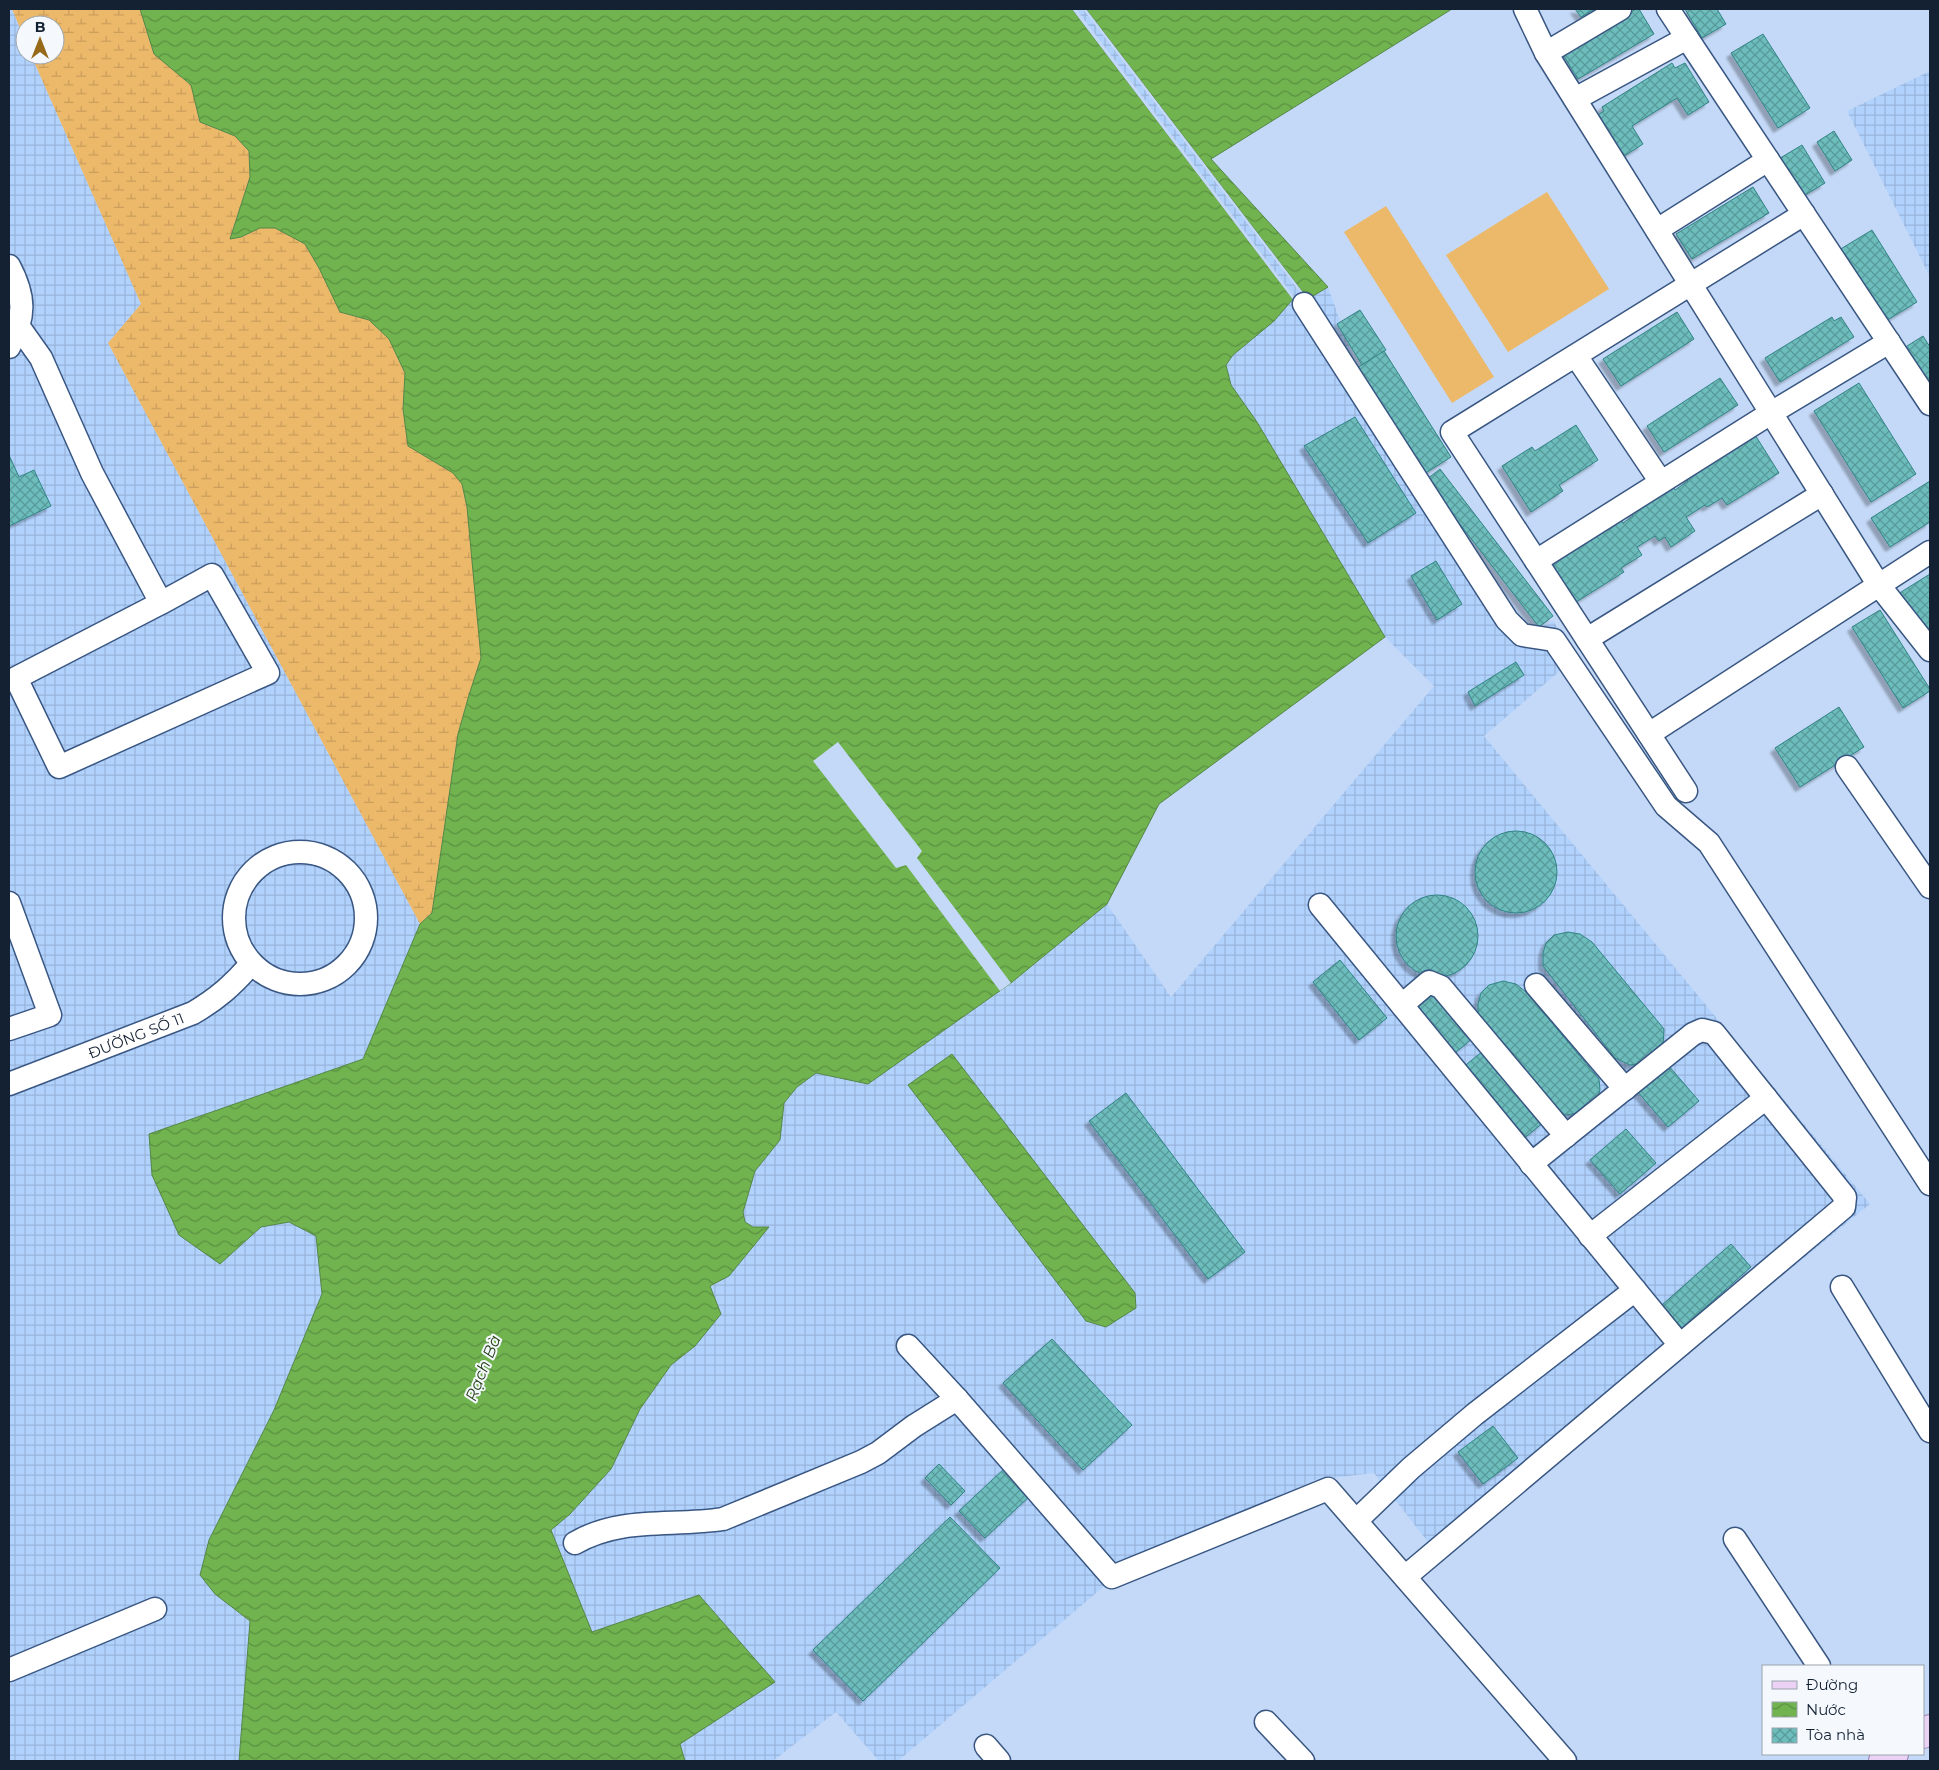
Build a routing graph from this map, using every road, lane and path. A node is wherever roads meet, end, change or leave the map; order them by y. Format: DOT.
graph roads {
  1 [pos="1525,9"];
  2 [pos="1620,9"];
  3 [pos="1668,9"];
  4 [pos="1687,38"];
  5 [pos="1546,53"];
  6 [pos="1575,100"];
  7 [pos="1768,160"];
  8 [pos="1804,214"];
  9 [pos="1657,230"];
  10 [pos="9,266"];
  11 [pos="1691,284"];
  12 [pos="1304,304"];
  13 [pos="19,327"];
  14 [pos="1889,342"];
  15 [pos="9,347"];
  16 [pos="1576,356"];
  17 [pos="1930,404"];
  18 [pos="1771,413"];
  19 [pos="1661,482"];
  20 [pos="1822,494"];
  21 [pos="1930,552"];
  22 [pos="1536,561"];
  23 [pos="1878,584"];
  24 [pos="161,603"];
  25 [pos="1587,639"];
  26 [pos="1930,650"];
  27 [pos="1649,734"];
  28 [pos="1847,767"];
  29 [pos="1686,791"];
  30 [pos="1930,887"];
  31 [pos="9,903"];
  32 [pos="1320,904"];
  33 [pos="251,964"];
  34 [pos="1536,986"];
  35 [pos="1402,1005"];
  36 [pos="9,1029"];
  37 [pos="9,1084"];
  38 [pos="1625,1088"];
  39 [pos="1766,1098"];
  40 [pos="1566,1136"];
  41 [pos="1531,1164"];
  42 [pos="1930,1184"];
  43 [pos="1590,1236"];
  44 [pos="1842,1286"];
  45 [pos="1635,1290"];
  46 [pos="908,1346"];
  47 [pos="1680,1346"];
  48 [pos="957,1399"];
  49 [pos="1930,1431"];
  50 [pos="1356,1521"];
  51 [pos="1735,1539"];
  52 [pos="575,1543"];
  53 [pos="1405,1577"];
  54 [pos="155,1609"];
  55 [pos="1818,1665"];
  56 [pos="9,1670"];
  57 [pos="1266,1722"];
  58 [pos="1303,1761"];
  59 [pos="1565,1761"];
  1 -- 5 [label="street"];
  2 -- 5 [label="street"];
  3 -- 4 [label="street"];
  4 -- 6 [label="street"];
  4 -- 7 [label="street"];
  5 -- 6 [label="street"];
  6 -- 9 [label="street"];
  7 -- 8 [label="street"];
  7 -- 9 [label="street"];
  8 -- 11 [label="street"];
  8 -- 14 [label="street"];
  9 -- 11 [label="street"];
  10 -- 13 [label="street"];
  11 -- 16 [label="street"];
  11 -- 18 [label="street"];
  12 -- 42 [label="street"];
  13 -- 15 [label="street"];
  13 -- 24 [label="street"];
  14 -- 17 [label="street"];
  14 -- 18 [label="street"];
  16 -- 19 [label="street"];
  16 -- 22 [label="street"];
  18 -- 19 [label="street"];
  18 -- 20 [label="street"];
  19 -- 22 [label="street"];
  20 -- 23 [label="street"];
  20 -- 25 [label="street"];
  21 -- 23 [label="street"];
  22 -- 25 [label="street"];
  23 -- 26 [label="street"];
  23 -- 27 [label="street"];
  24 -- 24 [label="street"];
  25 -- 27 [label="street"];
  27 -- 29 [label="street"];
  28 -- 30 [label="street"];
  31 -- 36 [label="street"];
  32 -- 35 [label="street"];
  33 -- 33 [label="street"];
  33 -- 37 [label="street, ĐƯỜNG SỐ 11"];
  34 -- 38 [label="street"];
  35 -- 40 [label="street"];
  35 -- 41 [label="street"];
  38 -- 39 [label="street"];
  38 -- 40 [label="street"];
  39 -- 43 [label="street"];
  39 -- 47 [label="street"];
  40 -- 41 [label="street"];
  41 -- 43 [label="street"];
  43 -- 45 [label="street"];
  44 -- 49 [label="street"];
  45 -- 47 [label="street"];
  45 -- 50 [label="street"];
  46 -- 48 [label="street"];
  47 -- 53 [label="street"];
  48 -- 50 [label="street"];
  48 -- 52 [label="street"];
  50 -- 53 [label="street"];
  51 -- 55 [label="street"];
  53 -- 59 [label="street"];
  54 -- 56 [label="street"];
  57 -- 58 [label="street"];
}
